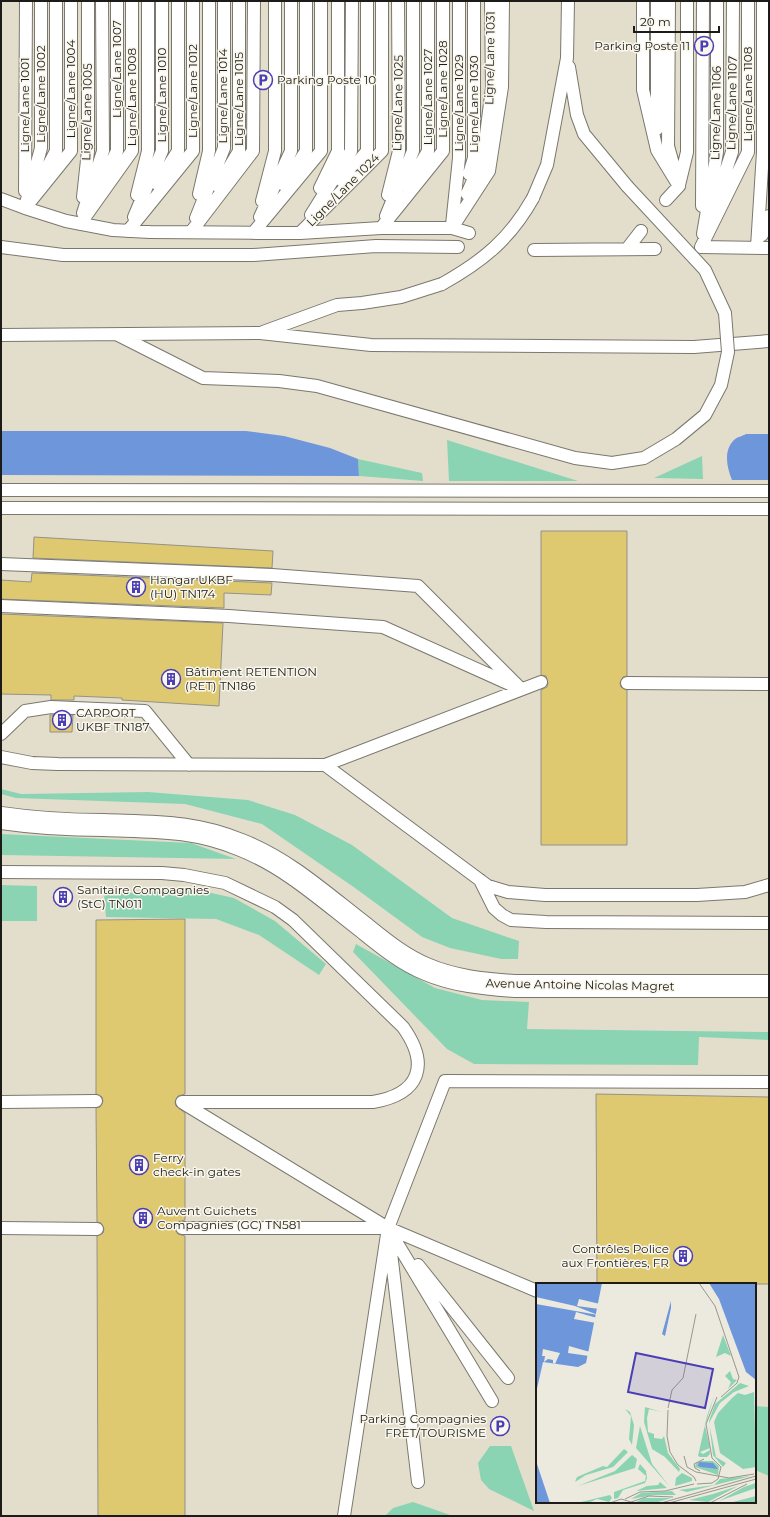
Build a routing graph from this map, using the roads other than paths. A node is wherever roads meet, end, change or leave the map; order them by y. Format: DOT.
graph roads {
  1 [pos="26,1"];
  2 [pos="41,1"];
  3 [pos="56,1"];
  4 [pos="71,1"];
  5 [pos="88,1"];
  6 [pos="102,1"];
  7 [pos="117,1"];
  8 [pos="132,1"];
  9 [pos="148,1"];
  10 [pos="162,1"];
  11 [pos="178,1"];
  12 [pos="193,1"];
  13 [pos="209,1"];
  14 [pos="224,1"];
  15 [pos="239,1"];
  16 [pos="254,1"];
  17 [pos="275,1"];
  18 [pos="291,1"];
  19 [pos="306,1"];
  20 [pos="321,1"];
  21 [pos="338,1"];
  22 [pos="352,1"];
  23 [pos="367,1"];
  24 [pos="382,1"];
  25 [pos="398,1"];
  26 [pos="413,1"];
  27 [pos="428,1"];
  28 [pos="444,1"];
  29 [pos="459,1"];
  30 [pos="474,1"];
  31 [pos="491,1"];
  32 [pos="503,1"];
  33 [pos="568,1"];
  34 [pos="643,1"];
  35 [pos="657,1"];
  36 [pos="669,1"];
  37 [pos="687,1"];
  38 [pos="703,1"];
  39 [pos="717,1"];
  40 [pos="732,1"];
  41 [pos="748,1"];
  42 [pos="763,1"];
  43 [pos="567,58"];
  44 [pos="657,150"];
  45 [pos="679,186"];
  46 [pos="769,193"];
  47 [pos="1,199"];
  48 [pos="666,200"];
  49 [pos="25,208"];
  50 [pos="769,216"];
  51 [pos="80,224"];
  52 [pos="769,226"];
  53 [pos="381,228"];
  54 [pos="452,228"];
  55 [pos="128,231"];
  56 [pos="641,231"];
  57 [pos="191,232"];
  58 [pos="253,233"];
  59 [pos="300,233"];
  60 [pos="469,233"];
  61 [pos="1,247"];
  62 [pos="458,247"];
  63 [pos="701,247"];
  64 [pos="627,248"];
  65 [pos="763,248"];
  66 [pos="655,249"];
  67 [pos="534,250"];
  68 [pos="260,333"];
  69 [pos="116,334"];
  70 [pos="1,335"];
  71 [pos="769,341"];
  72 [pos="1,490"];
  73 [pos="769,491"];
  74 [pos="1,508"];
  75 [pos="769,509"];
  76 [pos="1,564"];
  77 [pos="1,606"];
  78 [pos="541,682"];
  79 [pos="627,683"];
  80 [pos="769,684"];
  81 [pos="521,689"];
  82 [pos="1,734"];
  83 [pos="1,757"];
  84 [pos="189,765"];
  85 [pos="325,765"];
  86 [pos="1,818"];
  87 [pos="1,872"];
  88 [pos="480,880"];
  89 [pos="769,884"];
  90 [pos="769,923"];
  91 [pos="769,986"];
  92 [pos="769,1082"];
  93 [pos="96,1101"];
  94 [pos="1,1102"];
  95 [pos="1,1228"];
  96 [pos="182,1228"];
  97 [pos="388,1228"];
  98 [pos="97,1229"];
  99 [pos="536,1291"];
  100 [pos="508,1378"];
  101 [pos="492,1401"];
  102 [pos="418,1482"];
  103 [pos="344,1516"];
  1 -- 49 [label="lane, Ligne/Lane 1001"];
  2 -- 49 [label="lane, Ligne/Lane 1002"];
  3 -- 49 [label="lane"];
  4 -- 49 [label="lane, Ligne/Lane 1004"];
  5 -- 51 [label="lane, Ligne/Lane 1005"];
  6 -- 51 [label="lane"];
  7 -- 51 [label="lane, Ligne/Lane 1007"];
  8 -- 51 [label="lane, Ligne/Lane 1008"];
  9 -- 55 [label="lane"];
  10 -- 55 [label="lane, Ligne/Lane 1010"];
  11 -- 55 [label="lane"];
  12 -- 55 [label="lane, Ligne/Lane 1012"];
  13 -- 57 [label="lane"];
  14 -- 57 [label="lane, Ligne/Lane 1014"];
  15 -- 57 [label="lane, Ligne/Lane 1015"];
  16 -- 57 [label="lane"];
  17 -- 58 [label="lane"];
  18 -- 58 [label="lane"];
  19 -- 58 [label="lane"];
  20 -- 58 [label="lane"];
  21 -- 59 [label="lane"];
  22 -- 59 [label="lane"];
  23 -- 59 [label="lane"];
  24 -- 59 [label="lane, Ligne/Lane 1024"];
  25 -- 53 [label="lane, Ligne/Lane 1025"];
  26 -- 53 [label="lane"];
  27 -- 53 [label="lane, Ligne/Lane 1027"];
  28 -- 53 [label="lane, Ligne/Lane 1028"];
  29 -- 54 [label="lane, Ligne/Lane 1029"];
  30 -- 54 [label="lane, Ligne/Lane 1030"];
  31 -- 54 [label="lane, Ligne/Lane 1031"];
  32 -- 54 [label="lane"];
  33 -- 43 [label="lane"];
  34 -- 44 [label="lane"];
  35 -- 44 [label="lane"];
  36 -- 45 [label="lane"];
  37 -- 45 [label="lane"];
  38 -- 63 [label="lane"];
  39 -- 63 [label="lane, Ligne/Lane 1106"];
  40 -- 63 [label="lane, Ligne/Lane 1107"];
  41 -- 63 [label="lane, Ligne/Lane 1108"];
  42 -- 65 [label="lane"];
  43 -- 68 [label="lane, bridge"];
  43 -- 69 [label="lane, bridge"];
  44 -- 45 [label="lane"];
  45 -- 48 [label="lane"];
  46 -- 65 [label="lane"];
  47 -- 49 [label="lane"];
  49 -- 51 [label="lane"];
  50 -- 65 [label="lane"];
  51 -- 55 [label="lane"];
  52 -- 65 [label="lane"];
  53 -- 54 [label="lane"];
  53 -- 59 [label="lane"];
  54 -- 60 [label="lane"];
  55 -- 57 [label="lane"];
  56 -- 64 [label="lane"];
  57 -- 58 [label="lane"];
  58 -- 59 [label="lane"];
  61 -- 62 [label="lane"];
  63 -- 65 [label="lane"];
  64 -- 66 [label="lane"];
  64 -- 67 [label="lane"];
  68 -- 69 [label="lane"];
  68 -- 71 [label="lane"];
  69 -- 70 [label="lane"];
  72 -- 73 [label="lane"];
  74 -- 75 [label="lane"];
  76 -- 81 [label="lane"];
  77 -- 81 [label="lane"];
  78 -- 81 [label="lane"];
  79 -- 80 [label="lane"];
  81 -- 85 [label="lane"];
  82 -- 84 [label="lane"];
  83 -- 84 [label="lane"];
  84 -- 85 [label="lane"];
  85 -- 88 [label="lane"];
  86 -- 91 [label="street, Avenue Antoine Nicolas Magret"];
  87 -- 97 [label="lane"];
  88 -- 89 [label="lane"];
  88 -- 90 [label="lane"];
  92 -- 97 [label="lane"];
  93 -- 94 [label="lane"];
  95 -- 98 [label="lane"];
  96 -- 97 [label="lane"];
  97 -- 99 [label="lane"];
  97 -- 100 [label="lane"];
  97 -- 101 [label="lane"];
  97 -- 102 [label="lane"];
  97 -- 103 [label="lane"];
}
